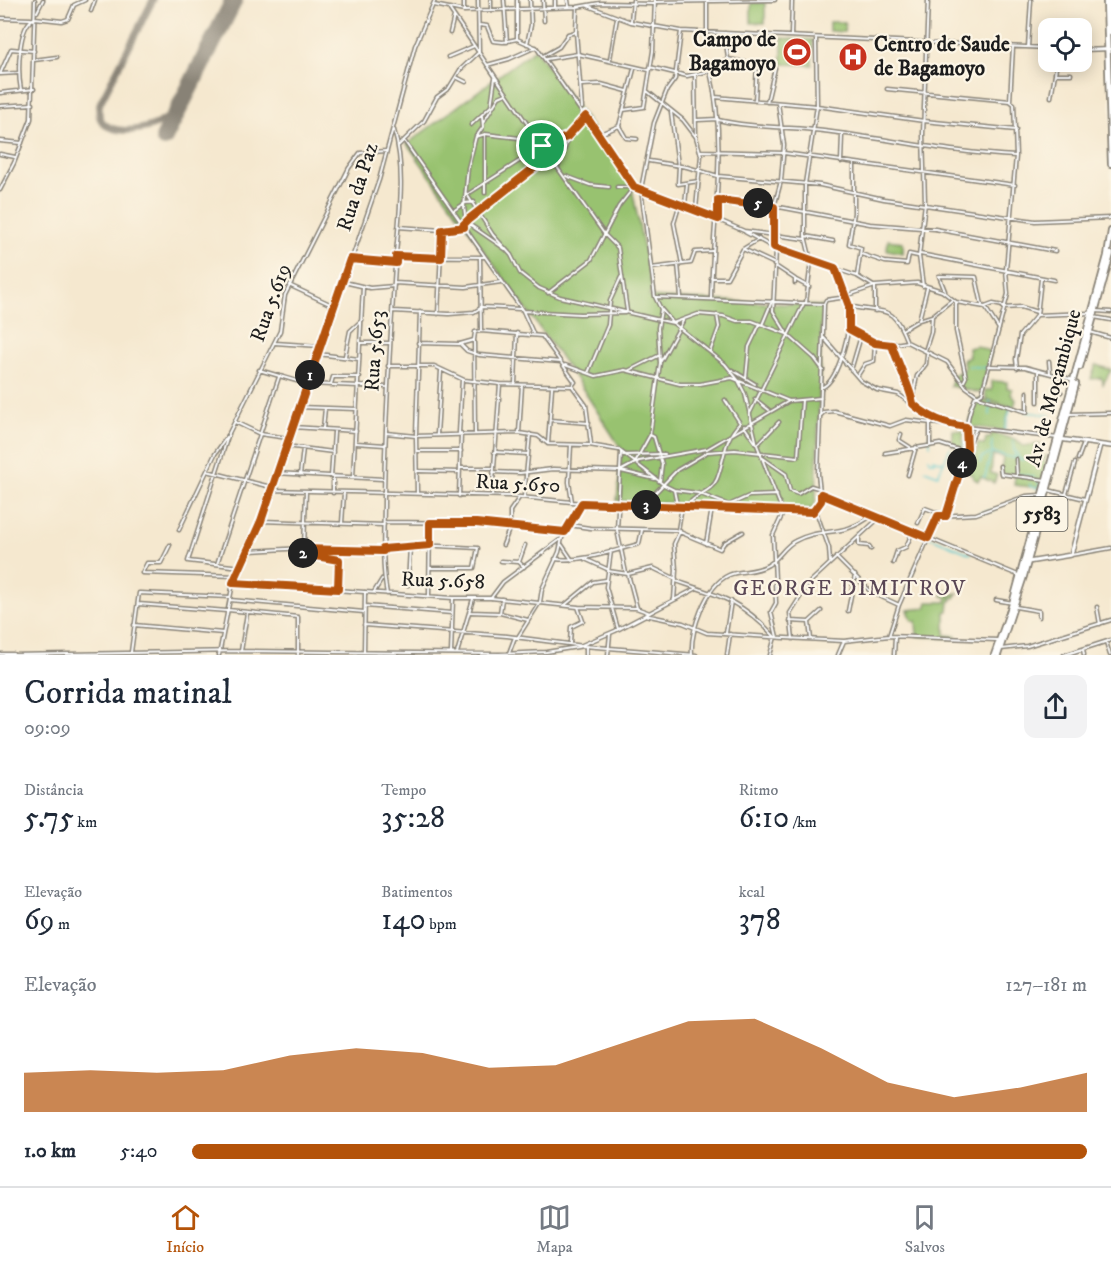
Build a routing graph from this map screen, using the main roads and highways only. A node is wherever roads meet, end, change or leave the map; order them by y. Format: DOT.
graph roads {
  1 [pos="1107,0"];
  2 [pos="1109,34"];
  3 [pos="1109,49"];
  4 [pos="1111,164"];
  5 [pos="1111,231"];
  6 [pos="1111,254"];
  7 [pos="1094,314"];
  8 [pos="1059,439"];
  9 [pos="1026,562"];
  10 [pos="1014,605"];
  11 [pos="996,655"];
  1 -- 2 [label="highway"];
  2 -- 3 [label="highway"];
  3 -- 4 [label="highway"];
  5 -- 7 [label="highway, Av. de Moçambique / 5583"];
  6 -- 7 [label="highway, Av. de Moçambique / 5583"];
  7 -- 8 [label="highway, Av. de Moçambique / 5583"];
  7 -- 8 [label="highway, Av. de Moçambique / 5583"];
  8 -- 9 [label="highway, Av. de Moçambique / 5583"];
  8 -- 9 [label="highway, Av. de Moçambique / 5583"];
  9 -- 10 [label="highway, Av. de Moçambique / 5583"];
  9 -- 10 [label="highway, Av. de Moçambique / 5583"];
  10 -- 11 [label="highway, Av. de Moçambique / 5583"];
  10 -- 11 [label="highway, Av. de Moçambique / 5583"];
}
